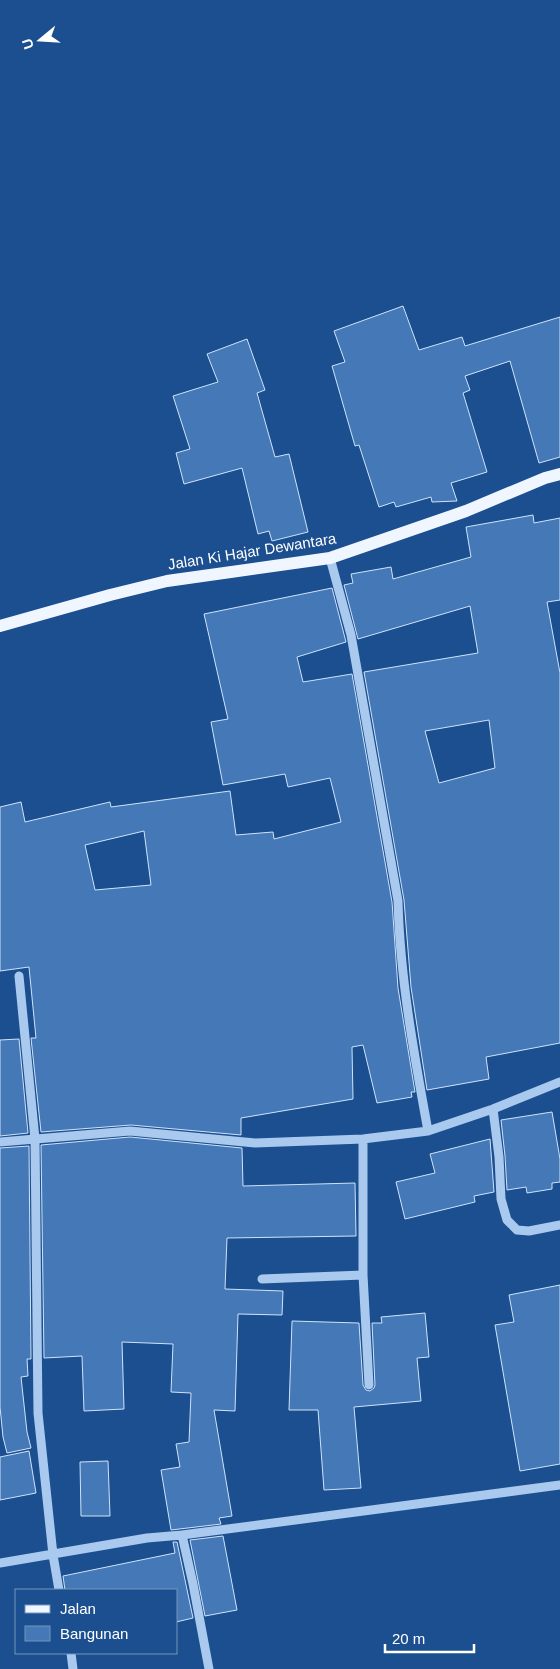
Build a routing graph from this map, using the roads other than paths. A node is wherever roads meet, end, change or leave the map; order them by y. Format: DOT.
graph roads {
  1 [pos="560,474"];
  2 [pos="330,558"];
  3 [pos="0,626"];
  4 [pos="19,976"];
  5 [pos="560,1082"];
  6 [pos="492,1109"];
  7 [pos="428,1131"];
  8 [pos="363,1139"];
  9 [pos="35,1140"];
  10 [pos="0,1142"];
  11 [pos="560,1225"];
  12 [pos="364,1276"];
  13 [pos="262,1280"];
  14 [pos="369,1385"];
  15 [pos="560,1484"];
  16 [pos="182,1535"];
  17 [pos="53,1555"];
  18 [pos="0,1563"];
  19 [pos="59,1589"];
  20 [pos="70,1654"];
  21 [pos="74,1669"];
  22 [pos="209,1669"];
  1 -- 2 [label="main road, Jalan Ki Hajar Dewantara"];
  2 -- 3 [label="main road, Jalan Ki Hajar Dewantara"];
  2 -- 7 [label="street"];
  4 -- 9 [label="street"];
  5 -- 6 [label="street"];
  6 -- 7 [label="street"];
  6 -- 11 [label="street"];
  7 -- 8 [label="street"];
  8 -- 9 [label="street"];
  8 -- 12 [label="street"];
  9 -- 10 [label="street"];
  9 -- 17 [label="street"];
  12 -- 13 [label="street"];
  12 -- 14 [label="street"];
  15 -- 16 [label="street"];
  16 -- 17 [label="street"];
  16 -- 22 [label="street"];
  17 -- 18 [label="street"];
  17 -- 19 [label="street"];
  20 -- 21 [label="street"];
}
